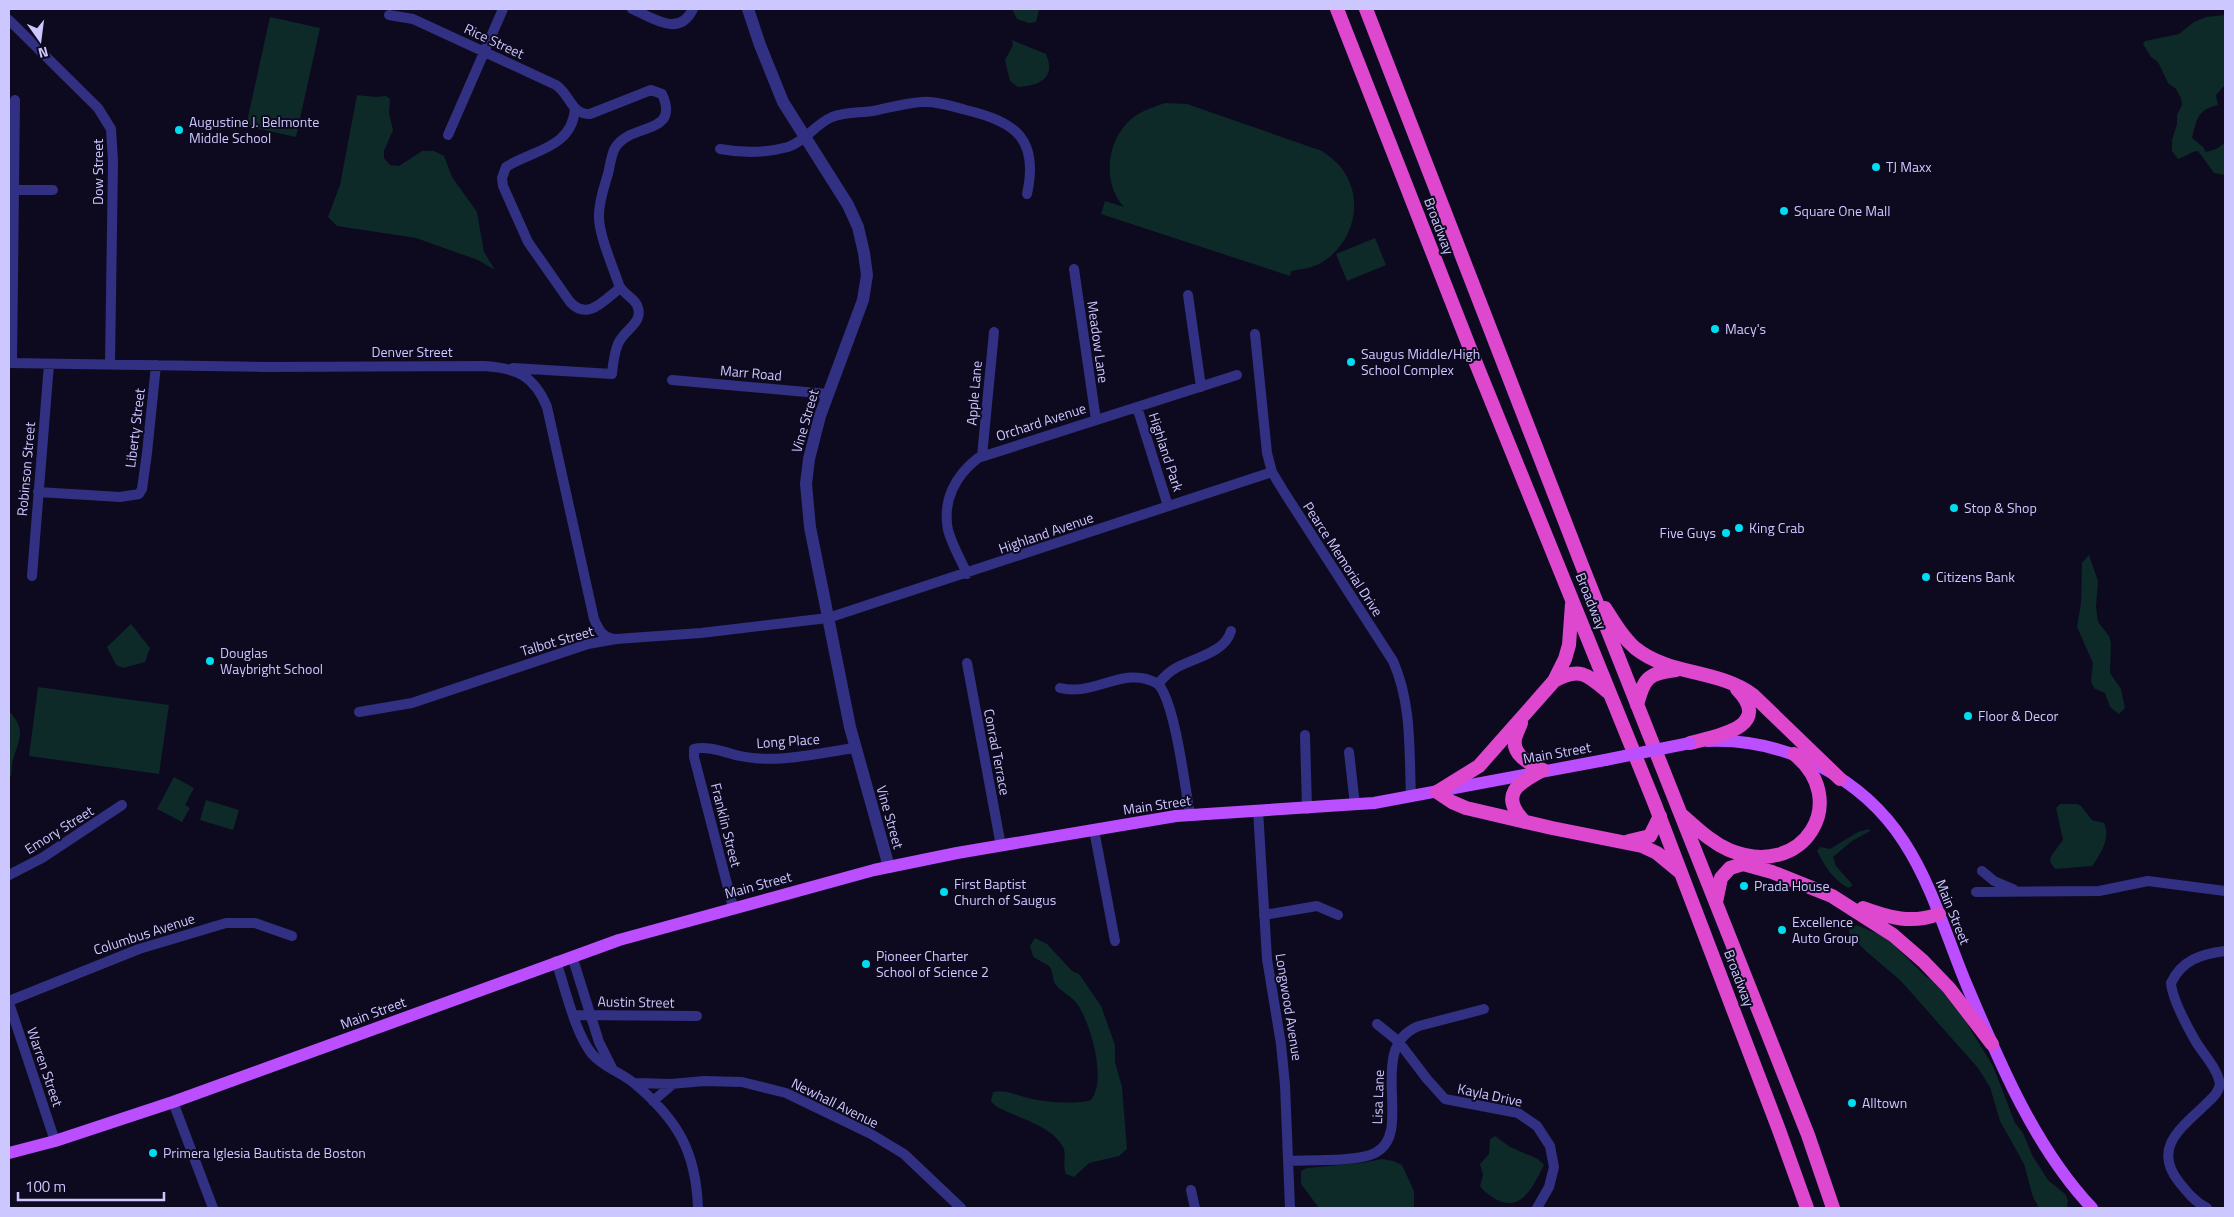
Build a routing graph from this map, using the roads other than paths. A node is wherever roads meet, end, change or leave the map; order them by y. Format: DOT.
graph roads {
  1 [pos="503,9"];
  2 [pos="632,9"];
  3 [pos="693,9"];
  4 [pos="748,9"];
  5 [pos="1337,9"];
  6 [pos="1366,9"];
  7 [pos="389,15"];
  8 [pos="9,20"];
  9 [pos="484,52"];
  10 [pos="15,100"];
  11 [pos="575,109"];
  12 [pos="448,135"];
  13 [pos="805,139"];
  14 [pos="720,149"];
  15 [pos="11,190"];
  16 [pos="53,190"];
  17 [pos="1027,194"];
  18 [pos="1074,269"];
  19 [pos="620,288"];
  20 [pos="1188,295"];
  21 [pos="994,332"];
  22 [pos="1255,334"];
  23 [pos="10,364"];
  24 [pos="49,364"];
  25 [pos="110,364"];
  26 [pos="156,364"];
  27 [pos="500,367"];
  28 [pos="1237,376"];
  29 [pos="672,380"];
  30 [pos="1201,387"];
  31 [pos="828,394"];
  32 [pos="1137,407"];
  33 [pos="1096,420"];
  34 [pos="982,456"];
  35 [pos="1272,472"];
  36 [pos="38,492"];
  37 [pos="1168,506"];
  38 [pos="967,574"];
  39 [pos="32,576"];
  40 [pos="1588,582"];
  41 [pos="1572,597"];
  42 [pos="828,618"];
  43 [pos="1231,632"];
  44 [pos="616,640"];
  45 [pos="966,663"];
  46 [pos="1680,670"];
  47 [pos="1554,681"];
  48 [pos="1158,684"];
  49 [pos="1733,685"];
  50 [pos="1060,688"];
  51 [pos="1610,693"];
  52 [pos="1637,704"];
  53 [pos="359,712"];
  54 [pos="1522,719"];
  55 [pos="1305,735"];
  56 [pos="1690,743"];
  57 [pos="855,748"];
  58 [pos="694,749"];
  59 [pos="1349,752"];
  60 [pos="1794,754"];
  61 [pos="1543,770"];
  62 [pos="1840,779"];
  63 [pos="1437,792"];
  64 [pos="1411,796"];
  65 [pos="122,805"];
  66 [pos="1355,806"];
  67 [pos="1307,809"];
  68 [pos="1258,810"];
  69 [pos="1680,814"];
  70 [pos="1190,815"];
  71 [pos="1660,816"];
  72 [pos="1525,822"];
  73 [pos="1094,830"];
  74 [pos="1626,842"];
  75 [pos="1001,846"];
  76 [pos="889,867"];
  77 [pos="1982,871"];
  78 [pos="1681,873"];
  79 [pos="9,875"];
  80 [pos="2016,891"];
  81 [pos="2225,891"];
  82 [pos="1976,892"];
  83 [pos="1832,896"];
  84 [pos="1716,903"];
  85 [pos="733,907"];
  86 [pos="1939,914"];
  87 [pos="1264,915"];
  88 [pos="1338,915"];
  89 [pos="292,936"];
  90 [pos="1115,941"];
  91 [pos="2225,951"];
  92 [pos="572,956"];
  93 [pos="556,962"];
  94 [pos="9,1002"];
  95 [pos="1484,1009"];
  96 [pos="574,1015"];
  97 [pos="590,1015"];
  98 [pos="696,1016"];
  99 [pos="1377,1024"];
  100 [pos="1398,1041"];
  101 [pos="1992,1044"];
  102 [pos="613,1070"];
  103 [pos="634,1083"];
  104 [pos="673,1084"];
  105 [pos="653,1101"];
  106 [pos="173,1102"];
  107 [pos="55,1141"];
  108 [pos="9,1153"];
  109 [pos="1288,1161"];
  110 [pos="1191,1190"];
  111 [pos="213,1208"];
  112 [pos="698,1208"];
  113 [pos="961,1208"];
  114 [pos="1195,1208"];
  115 [pos="1290,1208"];
  116 [pos="1537,1208"];
  117 [pos="1806,1208"];
  118 [pos="1833,1208"];
  119 [pos="2092,1208"];
  120 [pos="2207,1208"];
  1 -- 9 [label="street"];
  2 -- 3 [label="street"];
  4 -- 13 [label="street, Vine Street"];
  5 -- 41 [label="highway, Broadway"];
  6 -- 40 [label="highway, Broadway"];
  7 -- 9 [label="street, Rice Street"];
  8 -- 25 [label="street, Dow Street"];
  9 -- 11 [label="street, Rice Street"];
  9 -- 12 [label="street"];
  10 -- 15 [label="street"];
  11 -- 19 [label="street"];
  11 -- 19 [label="street"];
  13 -- 14 [label="street"];
  13 -- 17 [label="street"];
  13 -- 31 [label="street, Vine Street"];
  15 -- 16 [label="street"];
  15 -- 23 [label="street"];
  18 -- 33 [label="street, Meadow Lane"];
  19 -- 27 [label="street"];
  20 -- 30 [label="street"];
  21 -- 34 [label="street, Apple Lane"];
  22 -- 35 [label="street, Pearce Memorial Drive"];
  23 -- 24 [label="street, Denver Street"];
  24 -- 25 [label="street, Denver Street"];
  24 -- 36 [label="street, Robinson Street"];
  25 -- 26 [label="street, Denver Street"];
  26 -- 27 [label="street, Denver Street"];
  26 -- 36 [label="street, Liberty Street"];
  27 -- 44 [label="street, Denver Street"];
  28 -- 30 [label="street, Orchard Avenue"];
  29 -- 31 [label="street, Marr Road"];
  30 -- 32 [label="street, Orchard Avenue"];
  31 -- 42 [label="street, Vine Street"];
  32 -- 33 [label="street, Orchard Avenue"];
  32 -- 37 [label="street, Highland Park"];
  33 -- 34 [label="street, Orchard Avenue"];
  34 -- 38 [label="street, Orchard Avenue"];
  35 -- 37 [label="street, Highland Avenue"];
  35 -- 64 [label="street, Pearce Memorial Drive"];
  36 -- 39 [label="street, Robinson Street"];
  37 -- 38 [label="street, Highland Avenue"];
  38 -- 42 [label="street, Highland Avenue"];
  40 -- 46 [label="highway"];
  40 -- 52 [label="highway, Broadway"];
  41 -- 47 [label="highway"];
  41 -- 51 [label="highway, Broadway"];
  42 -- 44 [label="street, Talbot Street"];
  42 -- 57 [label="street, Vine Street"];
  43 -- 48 [label="street"];
  44 -- 53 [label="street, Talbot Street"];
  45 -- 75 [label="street, Conrad Terrace"];
  46 -- 49 [label="highway"];
  46 -- 52 [label="highway"];
  47 -- 51 [label="highway"];
  47 -- 54 [label="highway"];
  48 -- 50 [label="street"];
  48 -- 70 [label="street"];
  49 -- 56 [label="highway"];
  49 -- 62 [label="highway"];
  51 -- 71 [label="highway, Broadway"];
  52 -- 69 [label="highway, Broadway"];
  54 -- 61 [label="highway"];
  54 -- 63 [label="highway"];
  55 -- 67 [label="street"];
  56 -- 60 [label="main road, Main Street"];
  56 -- 61 [label="main road, Main Street, bridge"];
  57 -- 58 [label="street, Long Place"];
  57 -- 76 [label="street, Vine Street"];
  58 -- 85 [label="street, Franklin Street"];
  59 -- 66 [label="street"];
  60 -- 62 [label="main road, Main Street"];
  60 -- 69 [label="highway"];
  61 -- 63 [label="main road, Main Street"];
  61 -- 72 [label="highway"];
  62 -- 86 [label="main road, Main Street"];
  63 -- 64 [label="main road, Main Street"];
  63 -- 72 [label="highway"];
  64 -- 66 [label="main road, Main Street"];
  65 -- 79 [label="street, Emory Street"];
  66 -- 67 [label="main road, Main Street"];
  67 -- 68 [label="main road, Main Street"];
  68 -- 70 [label="main road, Main Street"];
  68 -- 87 [label="street, Longwood Avenue"];
  69 -- 84 [label="highway, Broadway"];
  70 -- 73 [label="main road, Main Street"];
  71 -- 74 [label="highway"];
  71 -- 78 [label="highway, Broadway"];
  72 -- 74 [label="highway"];
  73 -- 75 [label="main road, Main Street"];
  73 -- 90 [label="street"];
  74 -- 78 [label="highway"];
  75 -- 76 [label="main road, Main Street"];
  76 -- 85 [label="main road, Main Street"];
  77 -- 80 [label="street"];
  78 -- 117 [label="highway, Broadway"];
  80 -- 81 [label="street"];
  80 -- 82 [label="street"];
  83 -- 84 [label="highway"];
  83 -- 86 [label="highway"];
  83 -- 101 [label="highway"];
  84 -- 118 [label="highway, Broadway"];
  85 -- 92 [label="main road, Main Street"];
  86 -- 101 [label="main road, Main Street"];
  87 -- 88 [label="street"];
  87 -- 109 [label="street, Longwood Avenue"];
  89 -- 94 [label="street, Columbus Avenue"];
  91 -- 120 [label="street"];
  92 -- 93 [label="main road, Main Street"];
  92 -- 97 [label="street"];
  93 -- 96 [label="street"];
  93 -- 106 [label="main road, Main Street"];
  94 -- 107 [label="street, Warren Street"];
  95 -- 100 [label="street"];
  96 -- 97 [label="street, Austin Street"];
  96 -- 102 [label="street"];
  97 -- 98 [label="street, Austin Street"];
  97 -- 102 [label="street"];
  99 -- 100 [label="street, Kayla Drive"];
  100 -- 109 [label="street, Lisa Lane"];
  100 -- 116 [label="street, Kayla Drive"];
  101 -- 119 [label="main road, Main Street"];
  102 -- 103 [label="street"];
  103 -- 104 [label="street, Newhall Avenue"];
  103 -- 105 [label="street"];
  104 -- 105 [label="street"];
  104 -- 113 [label="street, Newhall Avenue"];
  105 -- 112 [label="street"];
  106 -- 107 [label="main road, Main Street"];
  106 -- 111 [label="street"];
  107 -- 108 [label="main road, Main Street"];
  109 -- 115 [label="street, Longwood Avenue"];
  110 -- 114 [label="street"];
}
